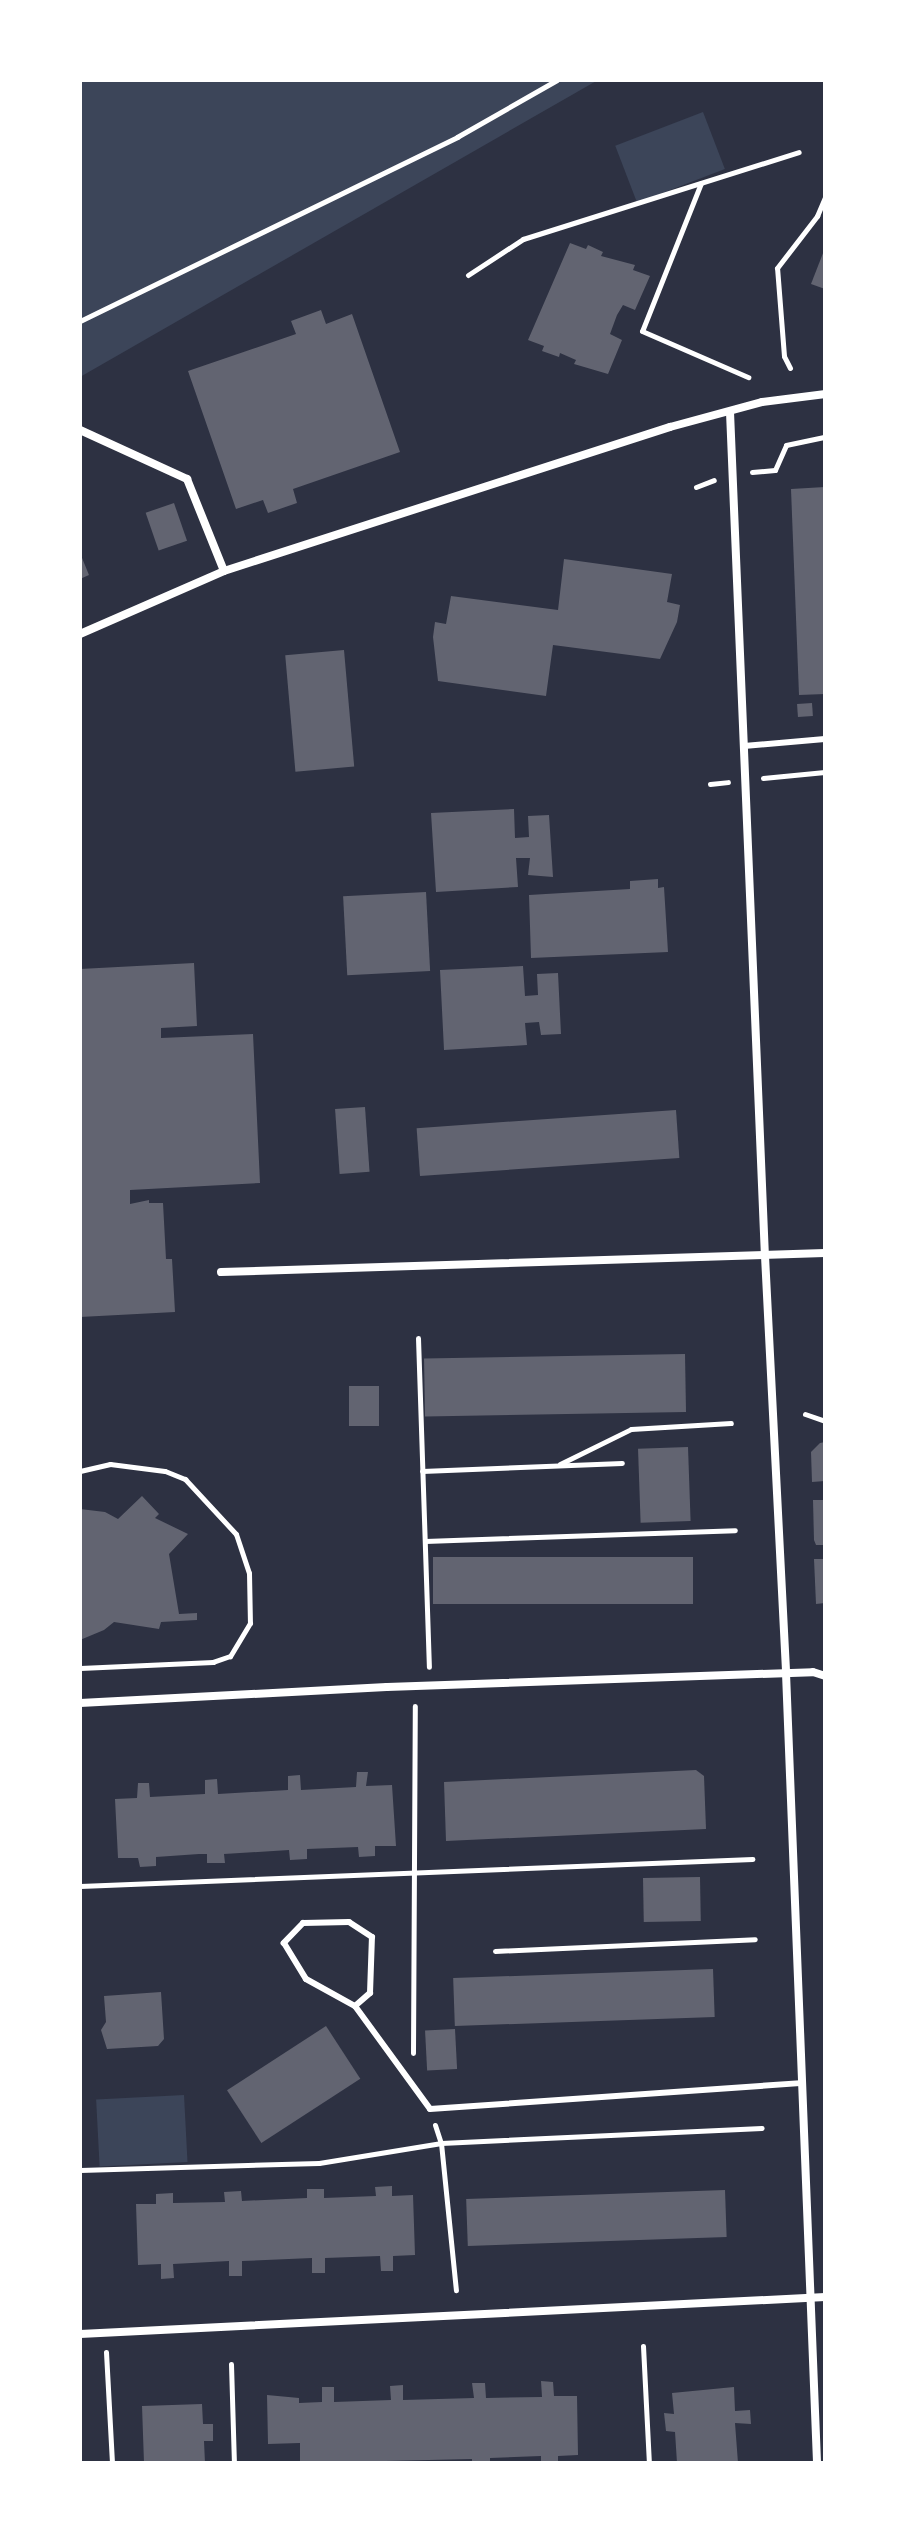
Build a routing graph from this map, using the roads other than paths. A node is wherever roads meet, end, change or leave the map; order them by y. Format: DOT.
graph roads {
  1 [pos="825,394"];
  2 [pos="730,412"];
  3 [pos="80,430"];
  4 [pos="224,571"];
  5 [pos="80,634"];
  6 [pos="825,739"];
  7 [pos="744,746"];
  8 [pos="825,1253"];
  9 [pos="765,1256"];
  10 [pos="221,1272"];
  11 [pos="786,1673"];
  12 [pos="825,1676"];
  13 [pos="80,1703"];
  14 [pos="355,2006"];
  15 [pos="800,2083"];
  16 [pos="808,2297"];
  17 [pos="825,2297"];
  18 [pos="80,2334"];
  19 [pos="817,2463"];
  1 -- 2 [label="street"];
  2 -- 4 [label="street"];
  2 -- 7 [label="street"];
  3 -- 4 [label="street"];
  4 -- 5 [label="street"];
  6 -- 7 [label="lane"];
  7 -- 9 [label="street"];
  8 -- 9 [label="street"];
  9 -- 10 [label="street"];
  9 -- 11 [label="street"];
  11 -- 12 [label="street"];
  11 -- 13 [label="street"];
  11 -- 15 [label="street"];
  14 -- 14 [label="lane"];
  14 -- 15 [label="lane"];
  15 -- 16 [label="street"];
  16 -- 17 [label="street"];
  16 -- 18 [label="street"];
  16 -- 19 [label="street"];
}
